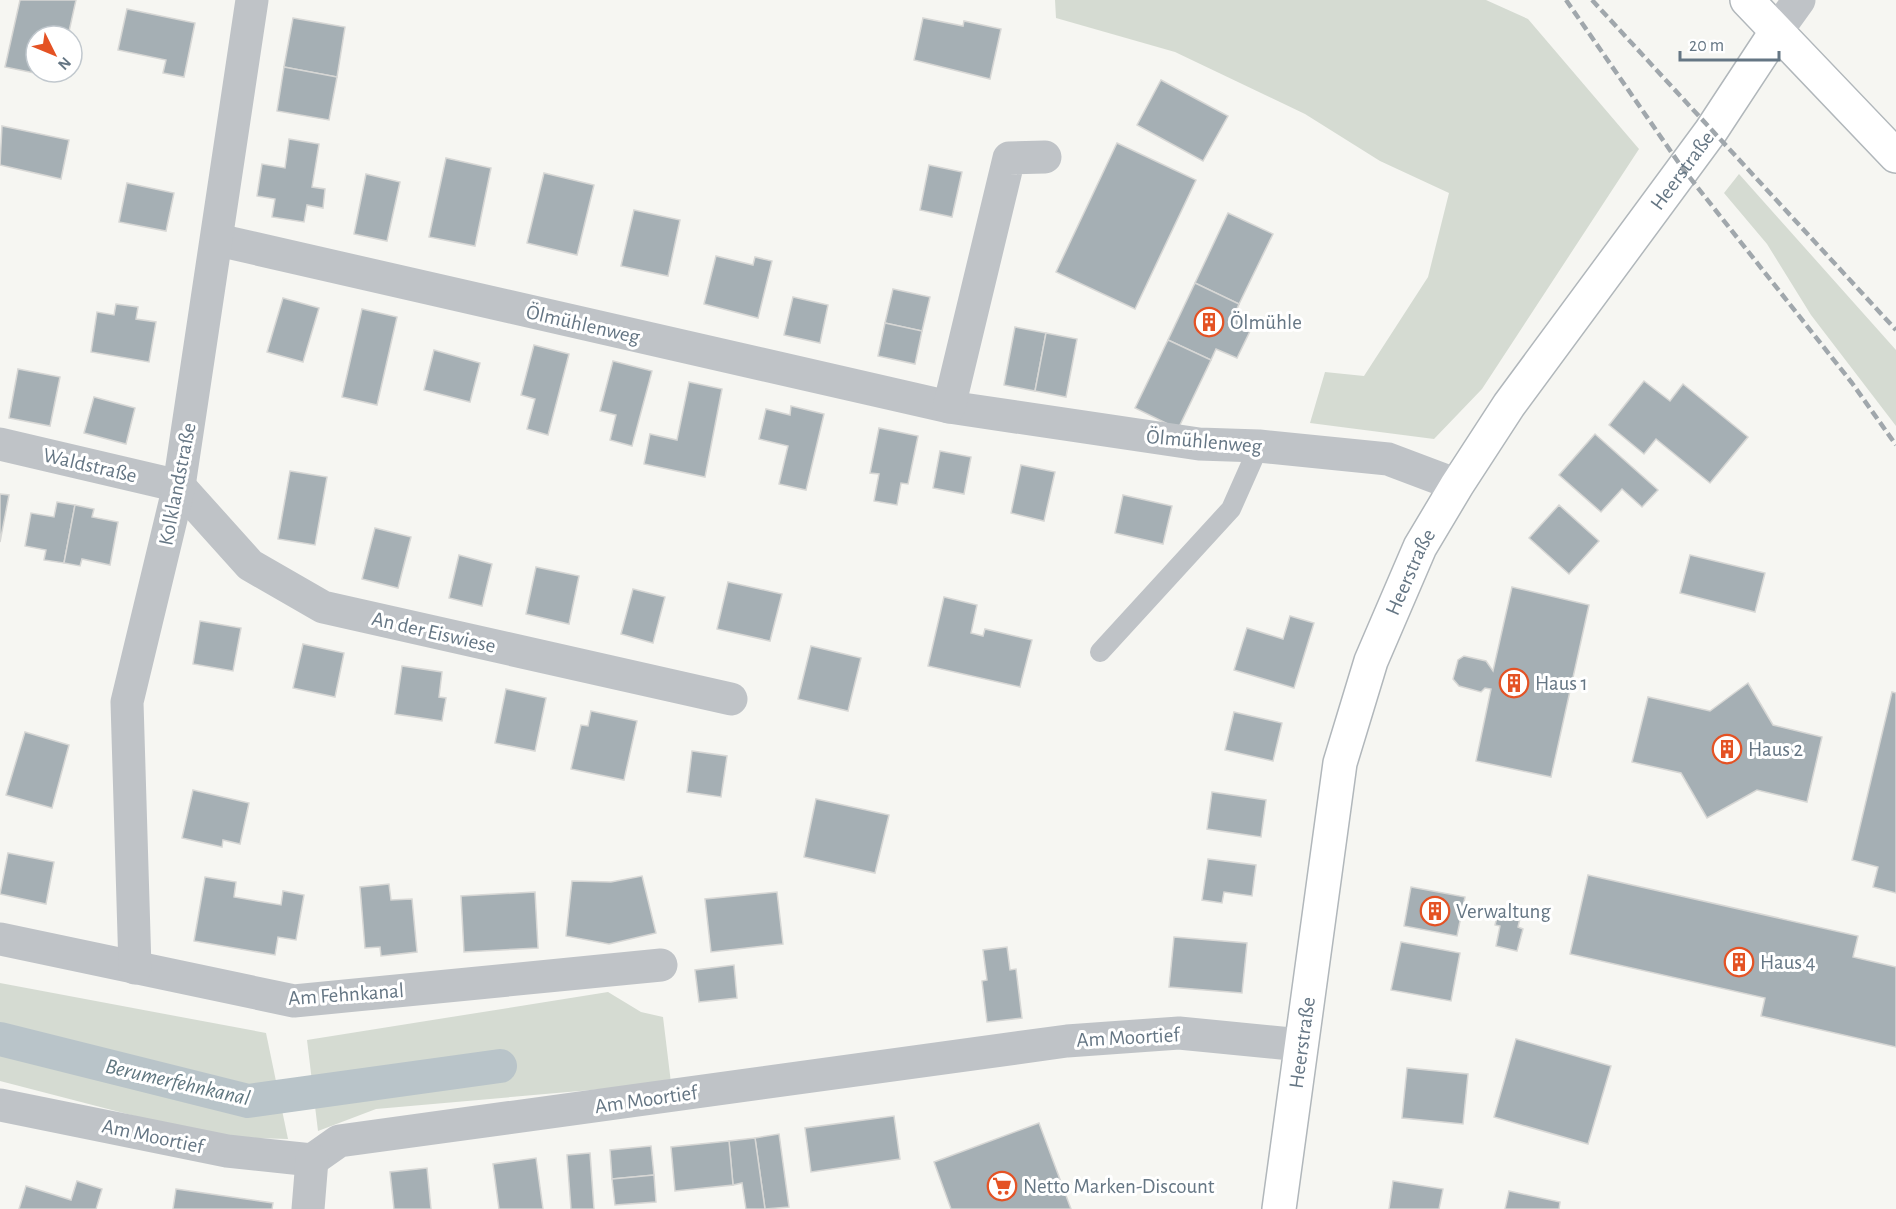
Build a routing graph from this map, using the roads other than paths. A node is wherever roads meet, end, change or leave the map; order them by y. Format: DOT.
graph roads {
  1 [pos="252,0"];
  2 [pos="1747,0"];
  3 [pos="1799,0"];
  4 [pos="1776,32"];
  5 [pos="1896,156"];
  6 [pos="1045,157"];
  7 [pos="218,240"];
  8 [pos="948,407"];
  9 [pos="0,444"];
  10 [pos="1259,446"];
  11 [pos="1456,485"];
  12 [pos="179,486"];
  13 [pos="1100,652"];
  14 [pos="731,699"];
  15 [pos="0,939"];
  16 [pos="661,964"];
  17 [pos="135,968"];
  18 [pos="1301,1045"];
  19 [pos="0,1105"];
  20 [pos="312,1160"];
  21 [pos="308,1209"];
  22 [pos="1279,1209"];
  1 -- 7 [label="street, Kolklandstraße"];
  2 -- 4 [label="street"];
  3 -- 4 [label="street"];
  4 -- 5 [label="street"];
  4 -- 11 [label="street, Heerstraße"];
  6 -- 8 [label="street"];
  7 -- 8 [label="street, Ölmühlenweg"];
  7 -- 12 [label="street, Kolklandstraße"];
  8 -- 10 [label="street, Ölmühlenweg"];
  9 -- 12 [label="street, Waldstraße"];
  10 -- 11 [label="street, Ölmühlenweg"];
  10 -- 13 [label="lane"];
  11 -- 18 [label="street, Heerstraße"];
  12 -- 14 [label="street, An der Eiswiese"];
  12 -- 17 [label="street, Kolklandstraße"];
  15 -- 17 [label="street, Am Fehnkanal"];
  16 -- 17 [label="street, Am Fehnkanal"];
  18 -- 20 [label="street, Am Moortief"];
  18 -- 22 [label="street, Heerstraße"];
  19 -- 20 [label="street, Am Moortief"];
  20 -- 21 [label="street"];
}
